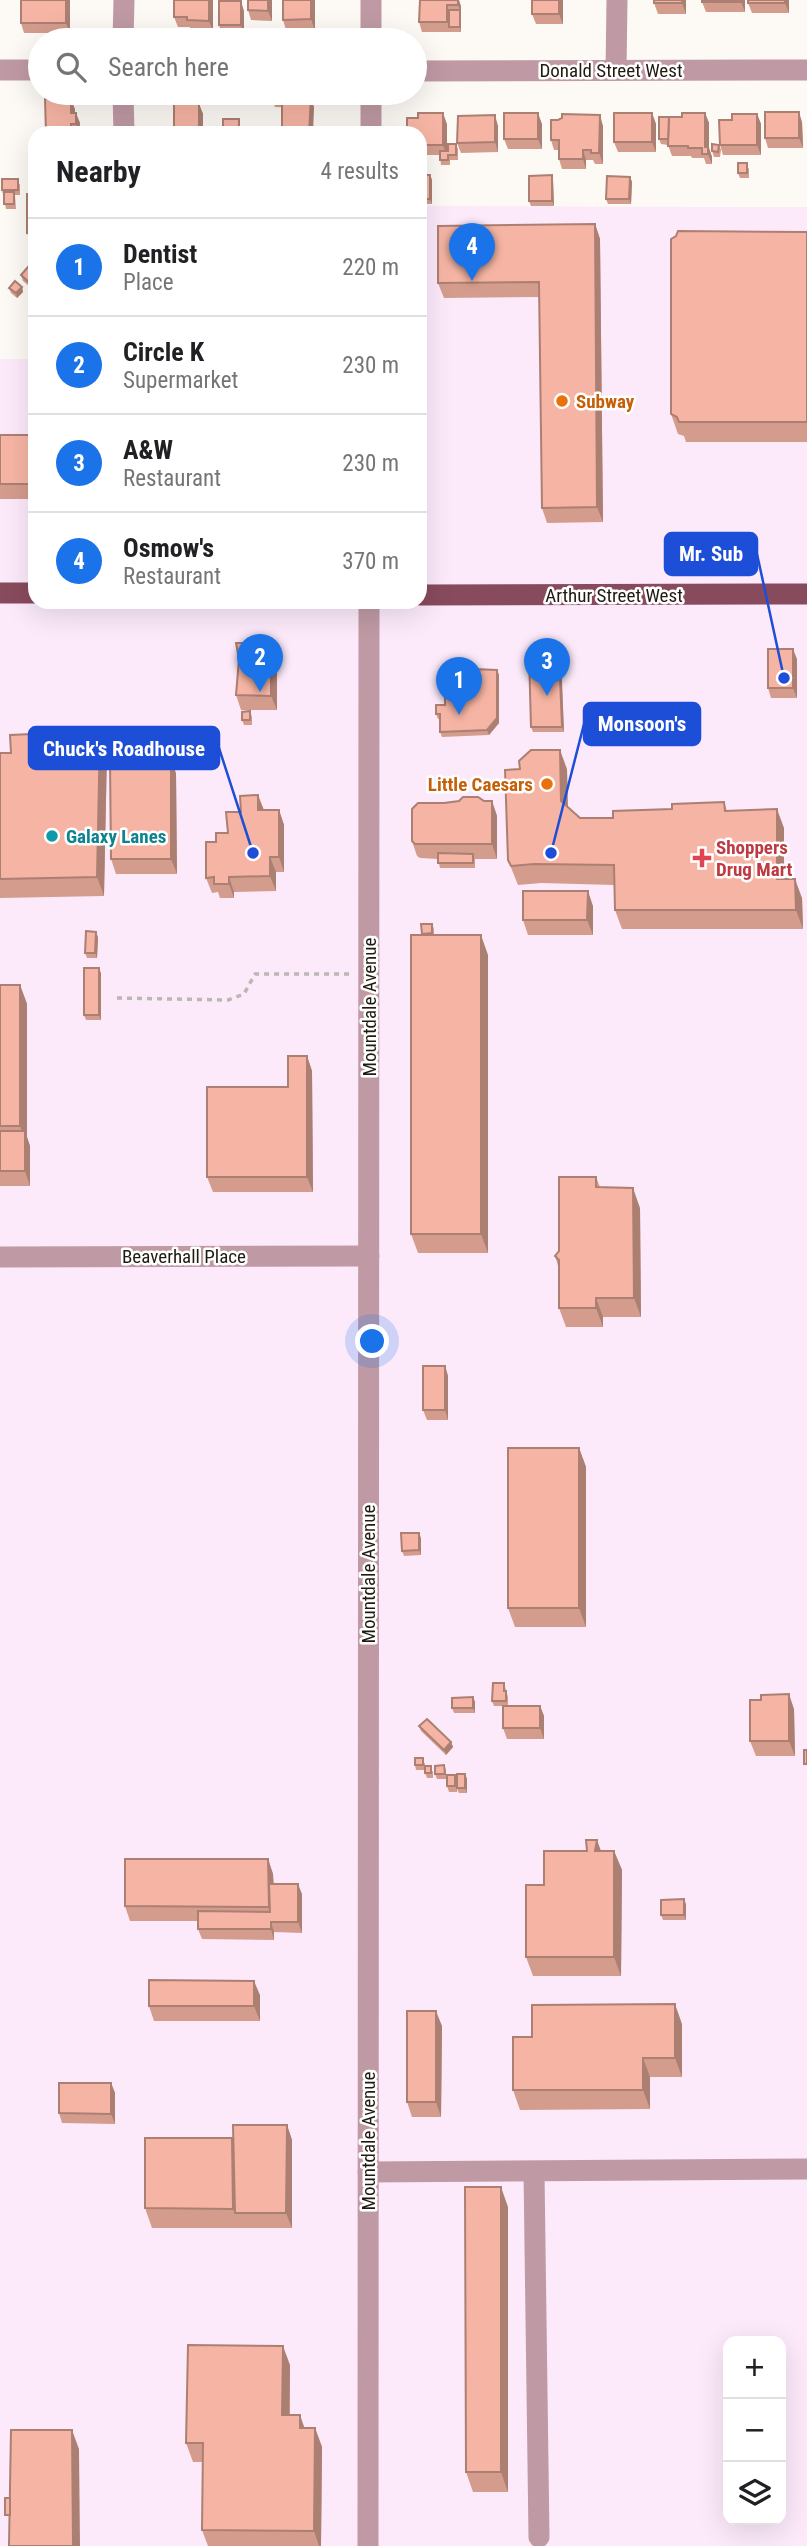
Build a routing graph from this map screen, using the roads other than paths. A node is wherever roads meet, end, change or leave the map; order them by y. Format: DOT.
graph roads {
  1 [pos="124,0"];
  2 [pos="371,0"];
  3 [pos="617,0"];
  4 [pos="123,28"];
  5 [pos="371,28"];
  6 [pos="0,70"];
  7 [pos="28,70"];
  8 [pos="616,70"];
  9 [pos="807,70"];
  10 [pos="427,71"];
  11 [pos="123,105"];
  12 [pos="371,105"];
  13 [pos="124,126"];
  14 [pos="371,126"];
  15 [pos="0,593"];
  16 [pos="28,593"];
  17 [pos="807,594"];
  18 [pos="427,595"];
  19 [pos="369,609"];
  20 [pos="369,1256"];
  21 [pos="0,1257"];
  22 [pos="807,2169"];
  23 [pos="368,2172"];
  24 [pos="534,2172"];
  25 [pos="539,2537"];
  26 [pos="368,2546"];
  1 -- 4 [label="street"];
  2 -- 5 [label="street"];
  3 -- 8 [label="street"];
  6 -- 7 [label="street"];
  8 -- 9 [label="street, Donald Street West"];
  8 -- 10 [label="street, Donald Street West"];
  11 -- 13 [label="street"];
  12 -- 14 [label="street"];
  15 -- 16 [label="main road"];
  17 -- 18 [label="main road, Arthur Street West"];
  19 -- 20 [label="street, Mountdale Avenue"];
  20 -- 21 [label="street, Beaverhall Place"];
  20 -- 23 [label="street, Mountdale Avenue"];
  22 -- 24 [label="street"];
  23 -- 24 [label="street"];
  23 -- 26 [label="street, Mountdale Avenue"];
  24 -- 25 [label="street"];
}
